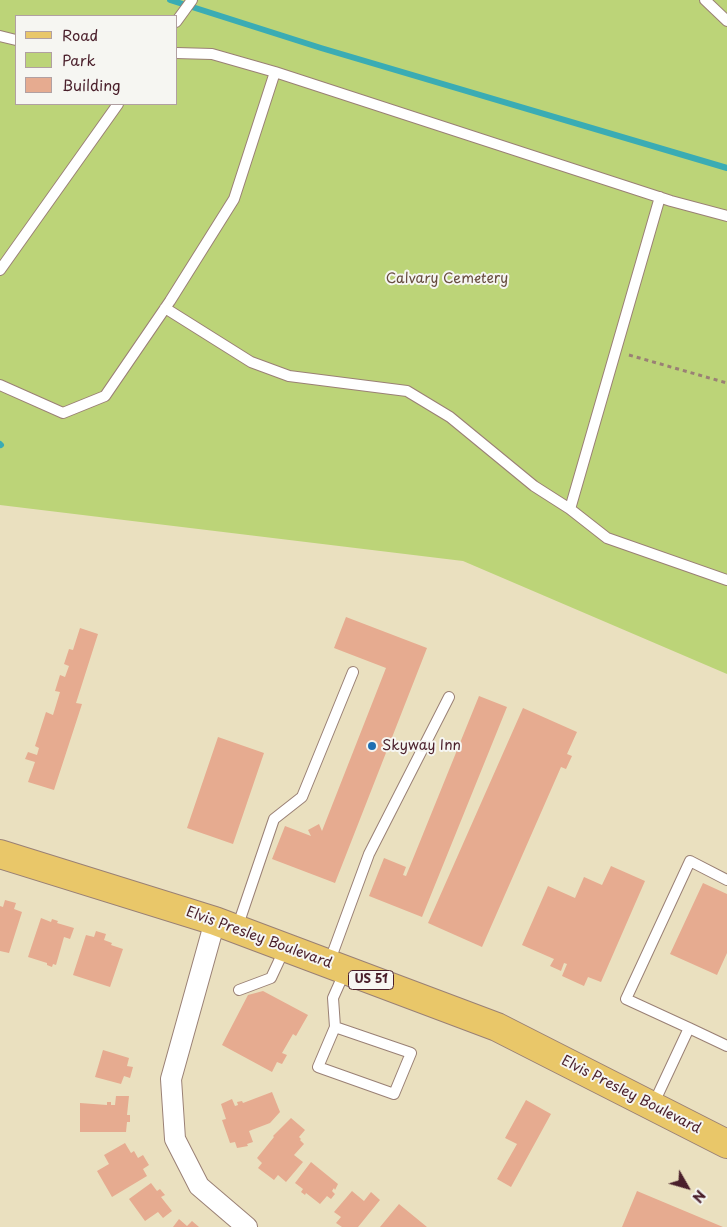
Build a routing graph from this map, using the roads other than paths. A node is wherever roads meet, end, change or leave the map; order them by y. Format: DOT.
graph roads {
  1 [pos="192,0"];
  2 [pos="704,0"];
  3 [pos="178,19"];
  4 [pos="727,21"];
  5 [pos="0,36"];
  6 [pos="15,40"];
  7 [pos="178,53"];
  8 [pos="275,72"];
  9 [pos="117,105"];
  10 [pos="660,197"];
  11 [pos="727,216"];
  12 [pos="0,270"];
  13 [pos="165,308"];
  14 [pos="0,385"];
  15 [pos="570,508"];
  16 [pos="727,580"];
  17 [pos="353,672"];
  18 [pos="449,697"];
  19 [pos="0,854"];
  20 [pos="727,880"];
  21 [pos="225,925"];
  22 [pos="285,947"];
  23 [pos="337,967"];
  24 [pos="239,990"];
  25 [pos="335,1028"];
  26 [pos="689,1028"];
  27 [pos="727,1046"];
  28 [pos="653,1106"];
  29 [pos="727,1144"];
  30 [pos="247,1227"];
  1 -- 3 [label="lane"];
  2 -- 4 [label="lane"];
  5 -- 6 [label="lane"];
  7 -- 8 [label="lane"];
  8 -- 10 [label="lane"];
  8 -- 13 [label="lane"];
  9 -- 12 [label="lane"];
  10 -- 11 [label="lane"];
  10 -- 15 [label="lane"];
  13 -- 14 [label="lane"];
  13 -- 15 [label="lane"];
  15 -- 16 [label="lane"];
  17 -- 21 [label="lane"];
  18 -- 23 [label="lane"];
  19 -- 21 [label="main road, Elvis Presley Boulevard / US 51"];
  20 -- 26 [label="lane"];
  21 -- 22 [label="main road, Elvis Presley Boulevard / US 51"];
  21 -- 30 [label="street"];
  22 -- 23 [label="main road, Elvis Presley Boulevard / US 51"];
  22 -- 24 [label="lane"];
  23 -- 25 [label="lane"];
  23 -- 28 [label="main road, Elvis Presley Boulevard / US 51"];
  25 -- 25 [label="lane"];
  26 -- 27 [label="lane"];
  26 -- 28 [label="lane"];
  28 -- 29 [label="main road, Elvis Presley Boulevard / US 51"];
}
